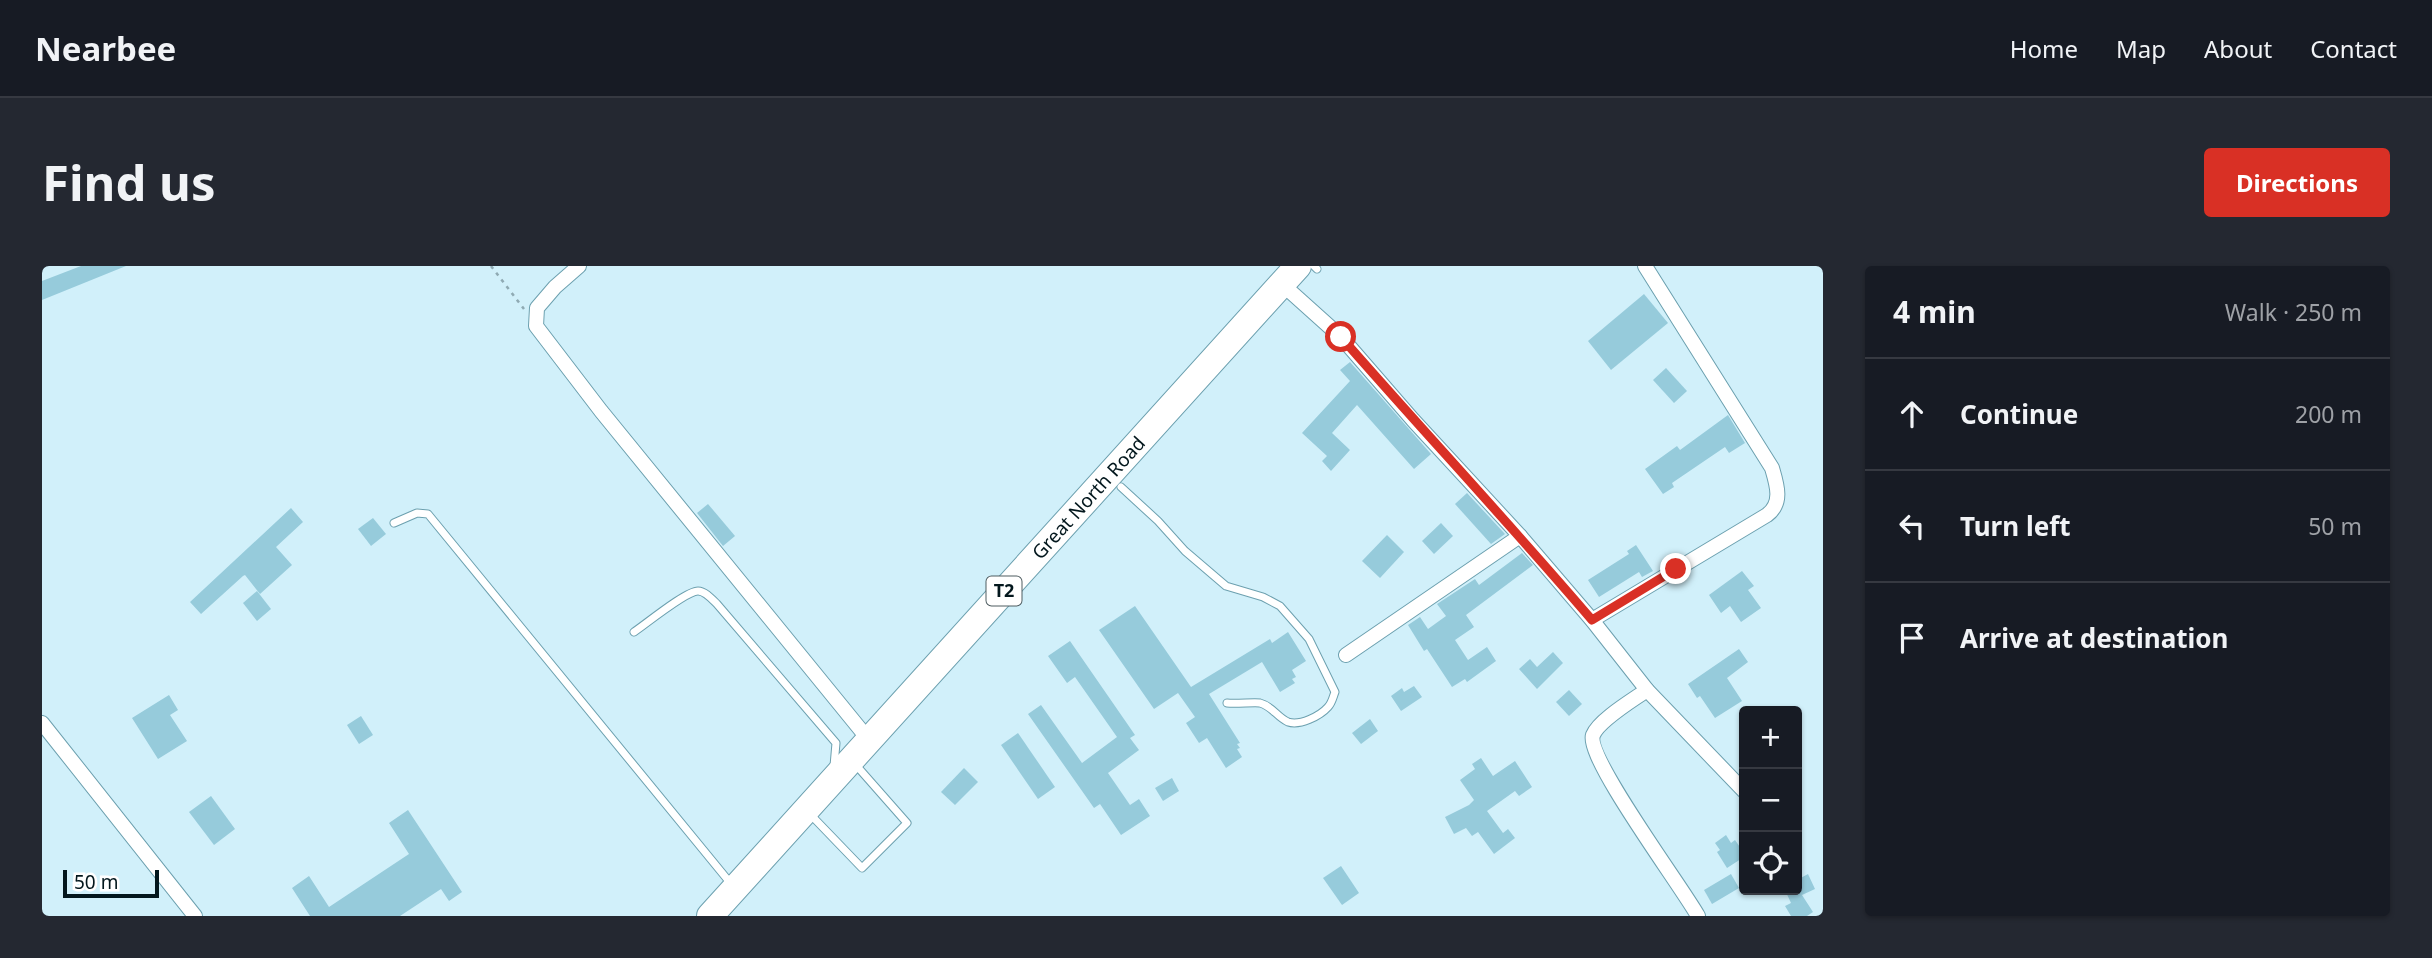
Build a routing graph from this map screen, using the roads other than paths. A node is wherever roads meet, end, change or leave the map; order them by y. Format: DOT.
graph roads {
  1 [pos="579,266"];
  2 [pos="1645,266"];
  3 [pos="1304,274"];
  4 [pos="1121,487"];
  5 [pos="394,523"];
  6 [pos="1520,536"];
  7 [pos="1592,620"];
  8 [pos="635,632"];
  9 [pos="1346,655"];
  10 [pos="1647,690"];
  11 [pos="1227,703"];
  12 [pos="42,723"];
  13 [pos="869,740"];
  14 [pos="857,765"];
  15 [pos="830,783"];
  16 [pos="1739,785"];
  17 [pos="811,816"];
  18 [pos="734,889"];
  19 [pos="195,916"];
  20 [pos="710,916"];
  21 [pos="733,916"];
  22 [pos="1698,916"];
  1 -- 13 [label="street"];
  2 -- 7 [label="street"];
  3 -- 4 [label="highway, Great North Road / T2"];
  3 -- 6 [label="street"];
  3 -- 13 [label="highway, Great North Road / T2"];
  4 -- 11 [label="lane"];
  4 -- 14 [label="highway, Great North Road / T2"];
  5 -- 18 [label="lane"];
  6 -- 7 [label="street"];
  6 -- 9 [label="street"];
  7 -- 10 [label="street"];
  8 -- 15 [label="lane"];
  10 -- 16 [label="street"];
  10 -- 22 [label="street"];
  12 -- 19 [label="street"];
  13 -- 14 [label="highway, Great North Road / T2"];
  14 -- 15 [label="highway, Great North Road / T2"];
  14 -- 17 [label="highway, Great North Road / T2"];
  14 -- 17 [label="lane"];
  15 -- 17 [label="highway, Great North Road / T2"];
  17 -- 18 [label="highway, Great North Road / T2"];
  17 -- 21 [label="highway, Great North Road / T2"];
  18 -- 20 [label="highway, Great North Road / T2"];
}
